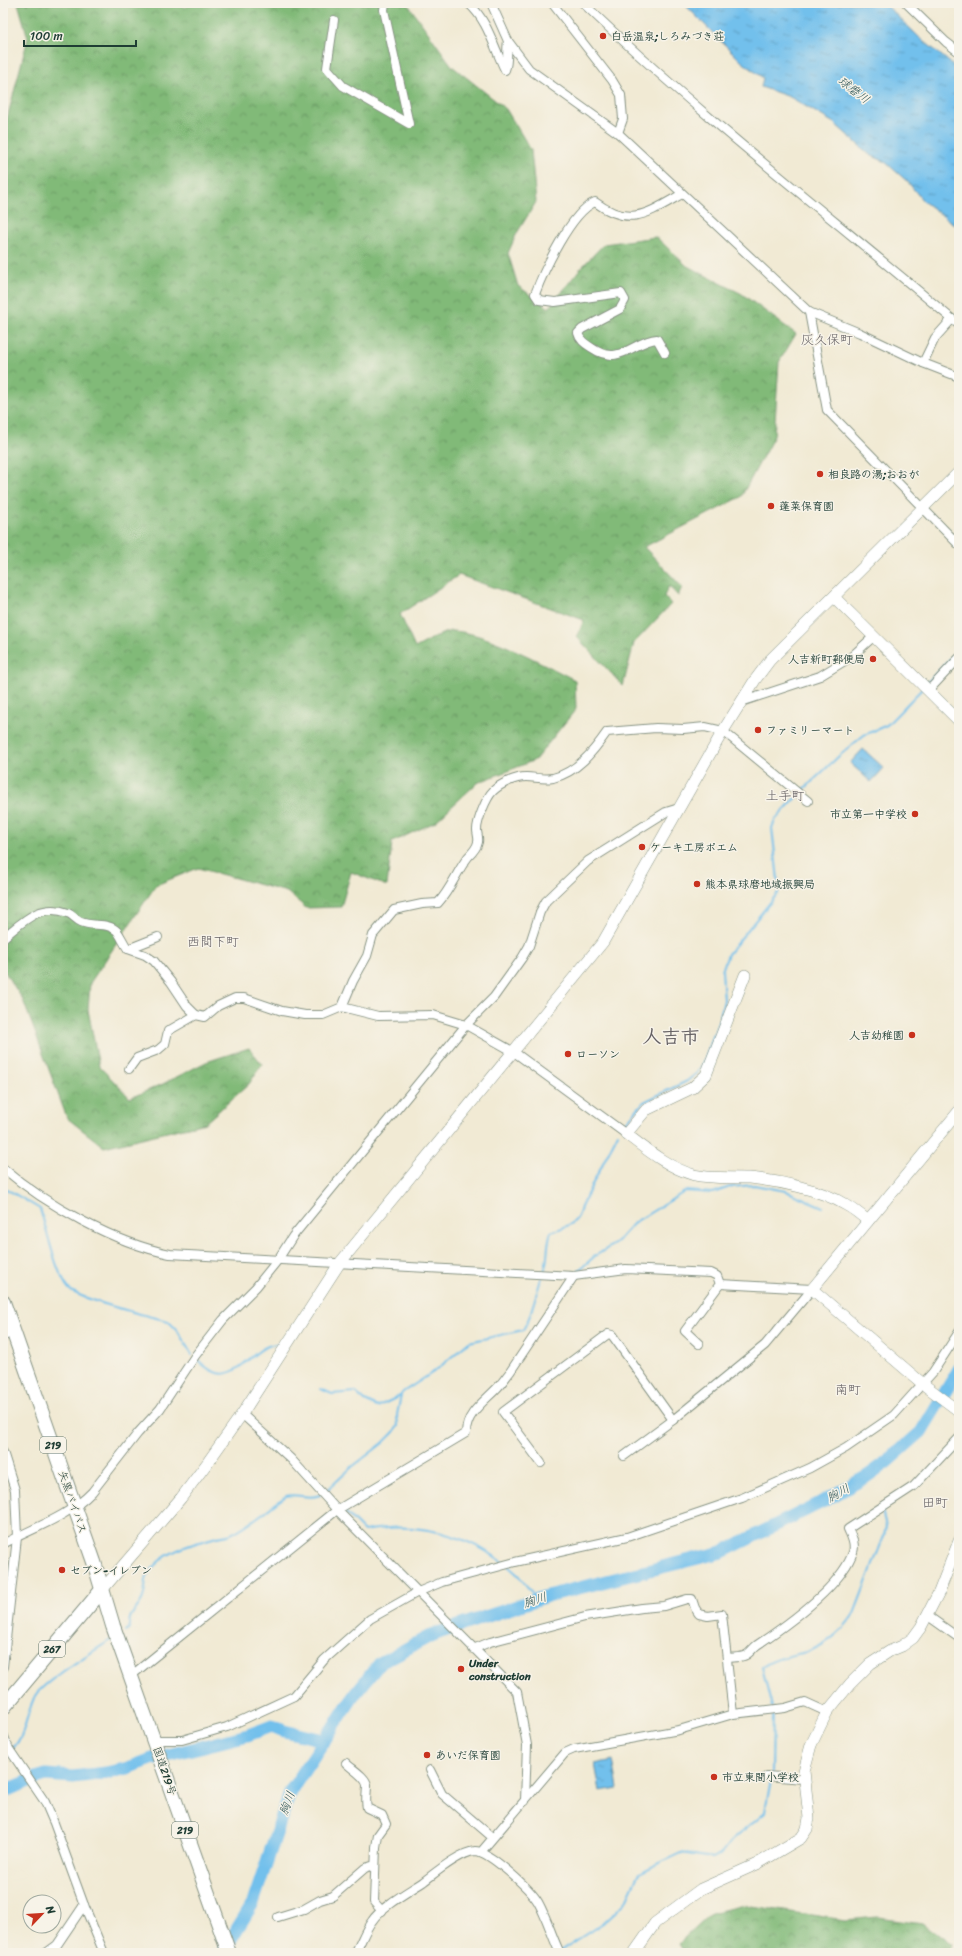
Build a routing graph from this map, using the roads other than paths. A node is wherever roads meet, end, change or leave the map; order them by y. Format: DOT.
graph roads {
  1 [pos="385,3"];
  2 [pos="468,3"];
  3 [pos="491,3"];
  4 [pos="552,3"];
  5 [pos="583,3"];
  6 [pos="906,3"];
  7 [pos="334,20"];
  8 [pos="508,41"];
  9 [pos="959,52"];
  10 [pos="618,133"];
  11 [pos="682,194"];
  12 [pos="809,312"];
  13 [pos="952,319"];
  14 [pos="959,325"];
  15 [pos="665,353"];
  16 [pos="923,363"];
  17 [pos="959,377"];
  18 [pos="959,472"];
  19 [pos="922,509"];
  20 [pos="959,545"];
  21 [pos="834,597"];
  22 [pos="873,637"];
  23 [pos="959,658"];
  24 [pos="929,690"];
  25 [pos="741,702"];
  26 [pos="959,721"];
  27 [pos="723,731"];
  28 [pos="808,801"];
  29 [pos="679,808"];
  30 [pos="158,936"];
  31 [pos="3,938"];
  32 [pos="128,949"];
  33 [pos="745,974"];
  34 [pos="342,1006"];
  35 [pos="196,1015"];
  36 [pos="466,1025"];
  37 [pos="514,1052"];
  38 [pos="129,1069"];
  39 [pos="959,1111"];
  40 [pos="626,1134"];
  41 [pos="3,1168"];
  42 [pos="868,1221"];
  43 [pos="277,1261"];
  44 [pos="338,1264"];
  45 [pos="574,1276"];
  46 [pos="720,1284"];
  47 [pos="812,1289"];
  48 [pos="3,1302"];
  49 [pos="959,1332"];
  50 [pos="8,1334"];
  51 [pos="699,1344"];
  52 [pos="925,1386"];
  53 [pos="959,1411"];
  54 [pos="242,1414"];
  55 [pos="673,1420"];
  56 [pos="959,1438"];
  57 [pos="3,1452"];
  58 [pos="624,1456"];
  59 [pos="541,1463"];
  60 [pos="74,1506"];
  61 [pos="337,1510"];
  62 [pos="17,1537"];
  63 [pos="959,1541"];
  64 [pos="3,1544"];
  65 [pos="102,1590"];
  66 [pos="420,1594"];
  67 [pos="928,1616"];
  68 [pos="959,1638"];
  69 [pos="471,1647"];
  70 [pos="728,1658"];
  71 [pos="3,1667"];
  72 [pos="132,1676"];
  73 [pos="3,1708"];
  74 [pos="827,1712"];
  75 [pos="733,1714"];
  76 [pos="3,1734"];
  77 [pos="156,1745"];
  78 [pos="346,1764"];
  79 [pos="430,1770"];
  80 [pos="766,1776"];
  81 [pos="804,1779"];
  82 [pos="525,1801"];
  83 [pos="492,1837"];
  84 [pos="481,1852"];
  85 [pos="375,1865"];
  86 [pos="84,1905"];
  87 [pos="382,1911"];
  88 [pos="278,1917"];
  89 [pos="46,1953"];
  90 [pos="104,1953"];
  91 [pos="229,1953"];
  92 [pos="355,1953"];
  93 [pos="560,1953"];
  94 [pos="634,1953"];
  1 -- 7 [label="street"];
  2 -- 8 [label="street"];
  3 -- 8 [label="street"];
  4 -- 10 [label="street"];
  5 -- 13 [label="street"];
  6 -- 9 [label="street"];
  8 -- 10 [label="street"];
  10 -- 11 [label="street"];
  11 -- 12 [label="street"];
  11 -- 15 [label="street"];
  12 -- 16 [label="street"];
  12 -- 19 [label="street"];
  13 -- 14 [label="street"];
  13 -- 16 [label="street"];
  16 -- 17 [label="street"];
  18 -- 19 [label="street"];
  19 -- 20 [label="street"];
  19 -- 21 [label="street"];
  21 -- 22 [label="street"];
  21 -- 25 [label="street"];
  22 -- 24 [label="street"];
  22 -- 25 [label="street"];
  23 -- 24 [label="street"];
  24 -- 26 [label="street"];
  25 -- 27 [label="street"];
  27 -- 28 [label="street"];
  27 -- 29 [label="street"];
  27 -- 34 [label="street"];
  29 -- 36 [label="street"];
  29 -- 37 [label="street"];
  30 -- 32 [label="street"];
  31 -- 32 [label="street"];
  32 -- 35 [label="street"];
  33 -- 40 [label="street"];
  34 -- 35 [label="street"];
  34 -- 36 [label="street"];
  35 -- 38 [label="street"];
  36 -- 37 [label="street"];
  36 -- 43 [label="street"];
  37 -- 40 [label="street"];
  37 -- 44 [label="street"];
  39 -- 42 [label="street"];
  40 -- 42 [label="street"];
  41 -- 43 [label="street"];
  42 -- 47 [label="street"];
  43 -- 44 [label="street"];
  43 -- 60 [label="street"];
  44 -- 45 [label="street"];
  44 -- 54 [label="street"];
  45 -- 46 [label="street"];
  45 -- 61 [label="street"];
  46 -- 47 [label="street"];
  46 -- 51 [label="street"];
  47 -- 52 [label="street"];
  47 -- 55 [label="street"];
  48 -- 50 [label="highway, 矢黒バイパス / 219"];
  49 -- 52 [label="street"];
  50 -- 60 [label="highway, 矢黒バイパス / 219"];
  52 -- 53 [label="street"];
  52 -- 66 [label="street"];
  54 -- 61 [label="street"];
  54 -- 65 [label="street"];
  55 -- 58 [label="street"];
  55 -- 59 [label="street"];
  56 -- 70 [label="street"];
  57 -- 62 [label="street"];
  60 -- 62 [label="street"];
  60 -- 65 [label="highway, 矢黒バイパス / 219"];
  61 -- 66 [label="street"];
  61 -- 72 [label="street"];
  62 -- 64 [label="street"];
  62 -- 71 [label="street"];
  63 -- 67 [label="street"];
  65 -- 72 [label="highway, 国道219号 / 219"];
  65 -- 73 [label="highway, 267"];
  66 -- 69 [label="street"];
  66 -- 77 [label="street"];
  67 -- 68 [label="street"];
  67 -- 74 [label="street"];
  69 -- 70 [label="street"];
  69 -- 82 [label="street"];
  70 -- 75 [label="street"];
  72 -- 77 [label="highway, 国道219号 / 219"];
  74 -- 75 [label="street"];
  74 -- 81 [label="street"];
  75 -- 82 [label="street"];
  76 -- 86 [label="street"];
  77 -- 91 [label="highway, 国道219号 / 219"];
  78 -- 85 [label="street"];
  79 -- 83 [label="street"];
  80 -- 81 [label="street"];
  81 -- 94 [label="street"];
  82 -- 83 [label="street"];
  83 -- 84 [label="street"];
  84 -- 87 [label="street"];
  84 -- 93 [label="street"];
  85 -- 87 [label="street"];
  85 -- 88 [label="street"];
  86 -- 89 [label="street"];
  86 -- 90 [label="street"];
  87 -- 92 [label="street"];
}
